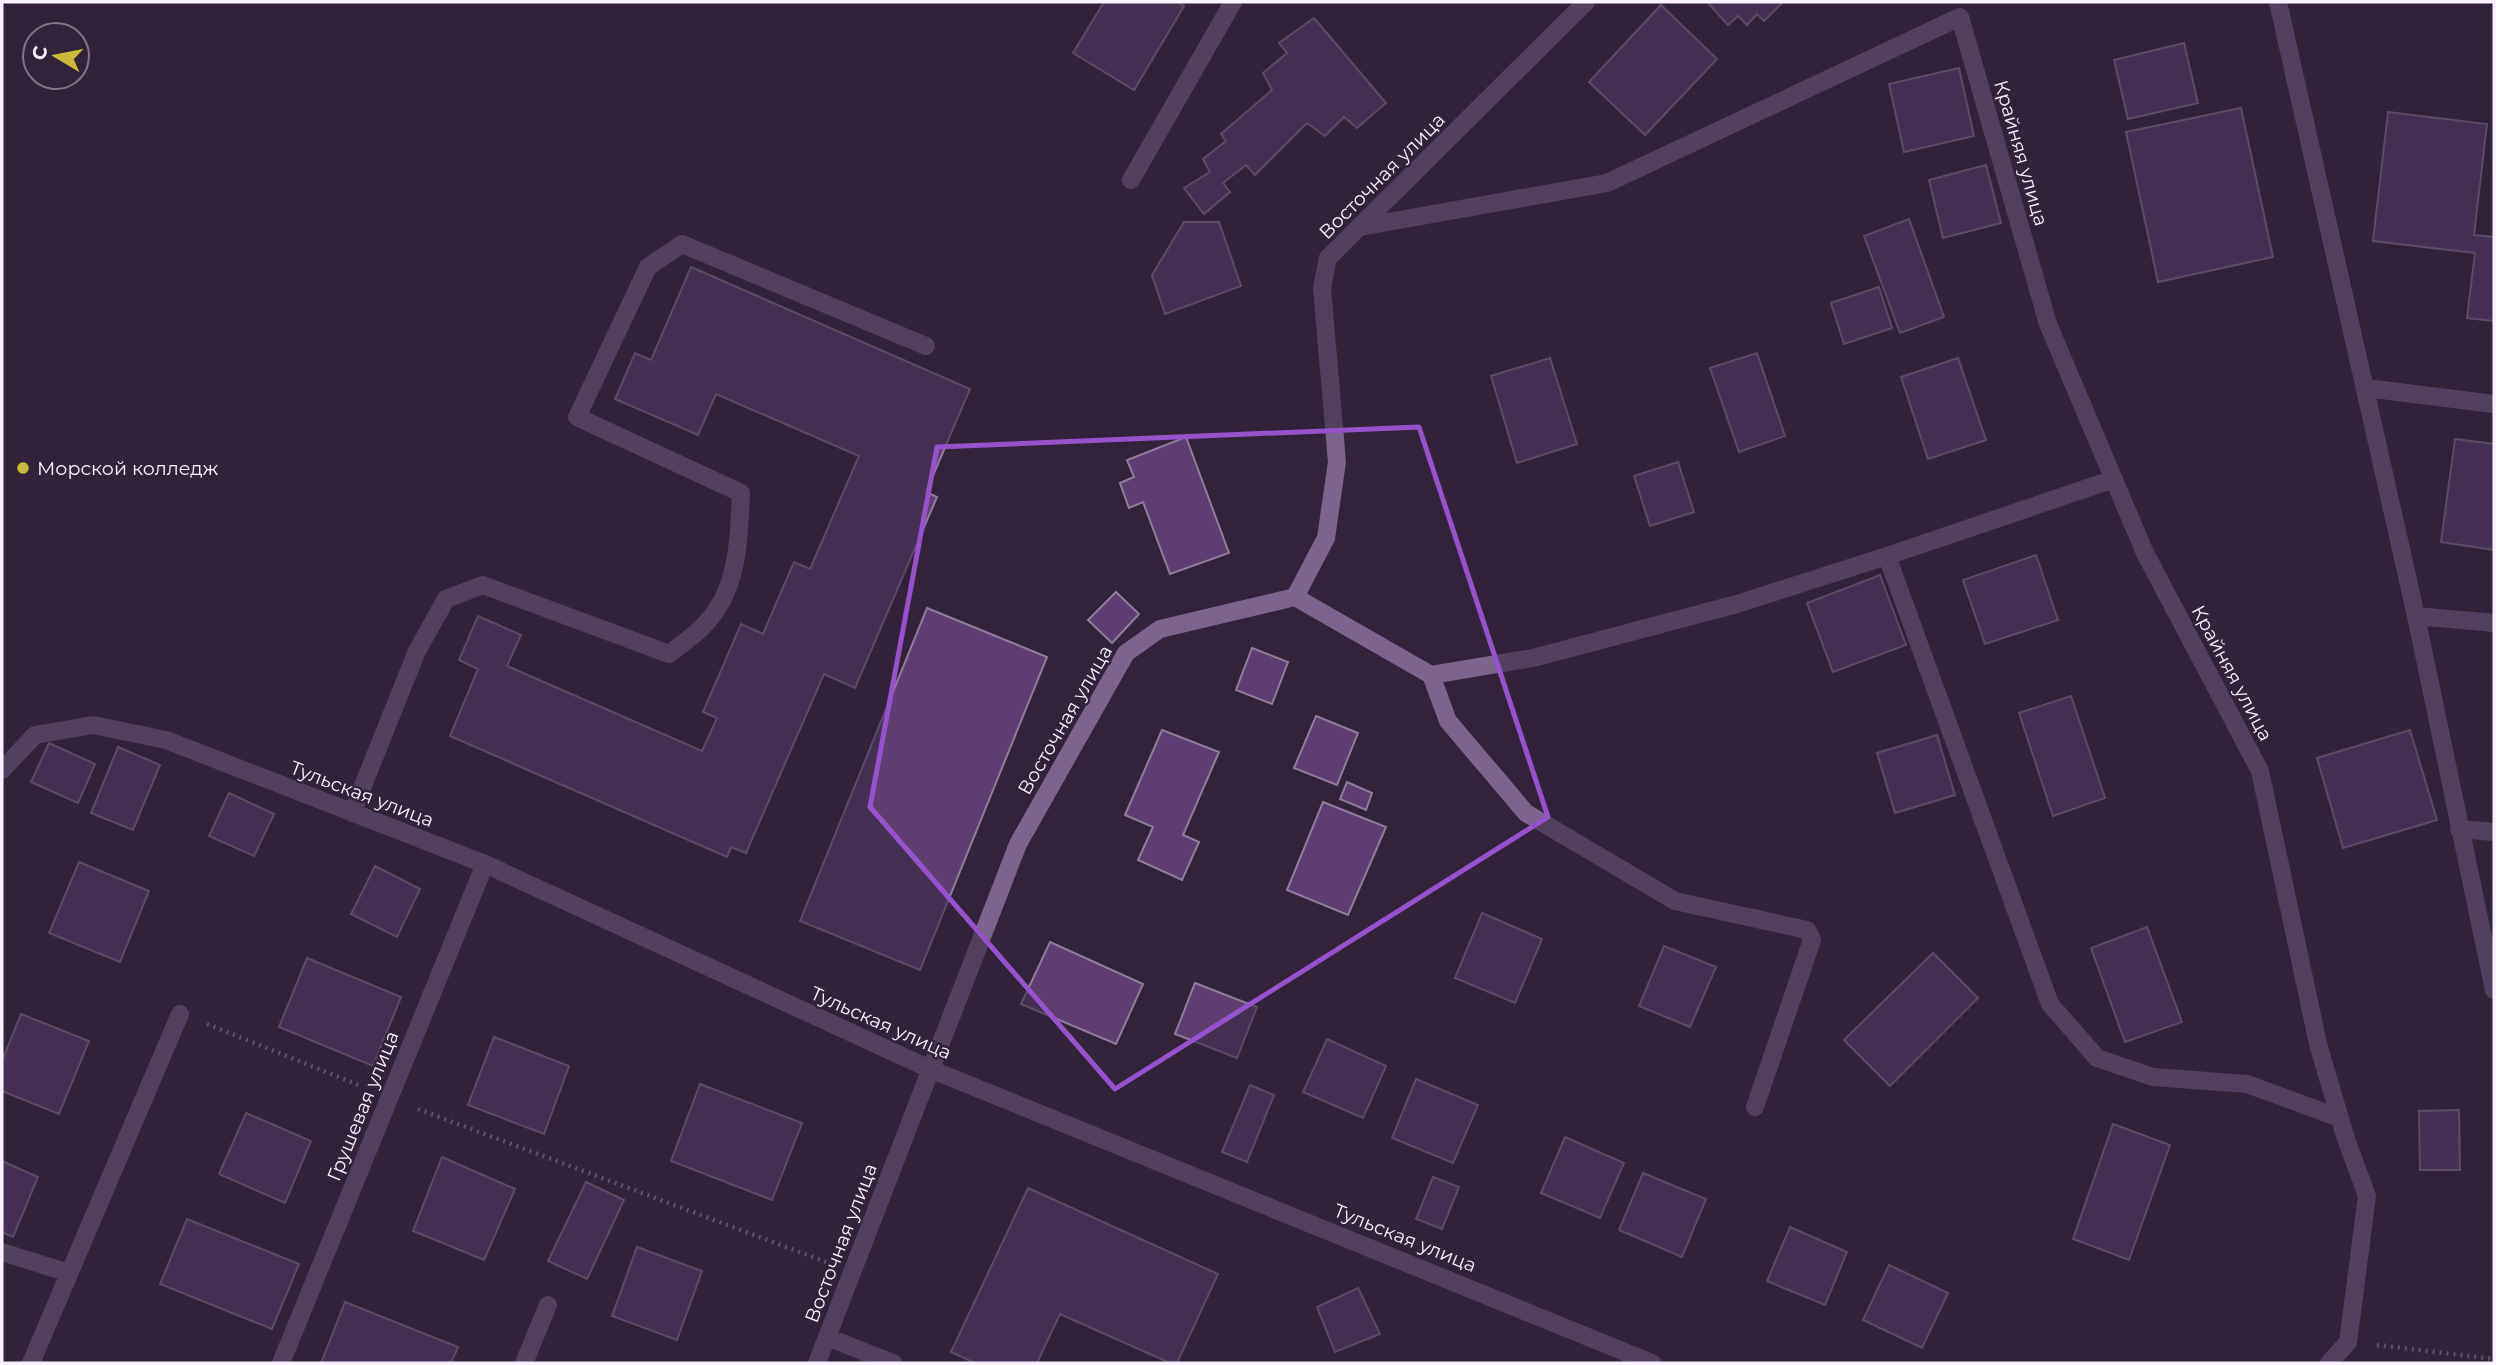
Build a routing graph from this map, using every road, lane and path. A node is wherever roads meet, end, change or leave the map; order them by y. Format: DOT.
graph roads {
  1 [pos="1233,2"];
  2 [pos="1586,2"];
  3 [pos="2278,2"];
  4 [pos="1131,180"];
  5 [pos="1360,227"];
  6 [pos="926,346"];
  7 [pos="2366,388"];
  8 [pos="2494,404"];
  9 [pos="2114,479"];
  10 [pos="1887,556"];
  11 [pos="1295,597"];
  12 [pos="2416,616"];
  13 [pos="2494,623"];
  14 [pos="1431,675"];
  15 [pos="2,770"];
  16 [pos="352,813"];
  17 [pos="2459,829"];
  18 [pos="2494,832"];
  19 [pos="485,863"];
  20 [pos="2494,990"];
  21 [pos="180,1014"];
  22 [pos="930,1069"];
  23 [pos="389,1098"];
  24 [pos="1755,1107"];
  25 [pos="2340,1118"];
  26 [pos="2,1251"];
  27 [pos="852,1272"];
  28 [pos="69,1273"];
  29 [pos="548,1305"];
  30 [pos="827,1336"];
  31 [pos="2348,1342"];
  32 [pos="2494,1359"];
  33 [pos="31,1363"];
  34 [pos="281,1363"];
  35 [pos="524,1363"];
  36 [pos="817,1363"];
  37 [pos="892,1363"];
  38 [pos="1652,1363"];
  39 [pos="2329,1363"];
  1 -- 4 [label="street"];
  2 -- 5 [label="street, Восточная улица"];
  3 -- 7 [label="street"];
  5 -- 9 [label="street, Крайняя улица"];
  5 -- 11 [label="street, Восточная улица"];
  6 -- 16 [label="street"];
  7 -- 8 [label="street"];
  7 -- 12 [label="street"];
  9 -- 10 [label="street"];
  9 -- 25 [label="street, Крайняя улица"];
  10 -- 14 [label="street"];
  10 -- 25 [label="street"];
  11 -- 14 [label="street"];
  11 -- 22 [label="street, Восточная улица"];
  12 -- 13 [label="street"];
  12 -- 17 [label="street"];
  14 -- 24 [label="street"];
  15 -- 16 [label="street, Тульская улица"];
  16 -- 19 [label="street, Тульская улица"];
  17 -- 18 [label="street"];
  17 -- 20 [label="street"];
  19 -- 22 [label="street, Тульская улица"];
  19 -- 23 [label="street, Грушевая улица"];
  21 -- 23 [label="path"];
  21 -- 28 [label="street"];
  22 -- 27 [label="street, Восточная улица"];
  22 -- 38 [label="street, Тульская улица"];
  23 -- 27 [label="path"];
  23 -- 34 [label="street, Грушевая улица"];
  25 -- 31 [label="street, Крайняя улица"];
  26 -- 28 [label="street"];
  27 -- 30 [label="street, Восточная улица"];
  28 -- 33 [label="street"];
  29 -- 35 [label="street"];
  30 -- 36 [label="street, Восточная улица"];
  30 -- 37 [label="street"];
  31 -- 32 [label="path"];
  31 -- 39 [label="street"];
}
